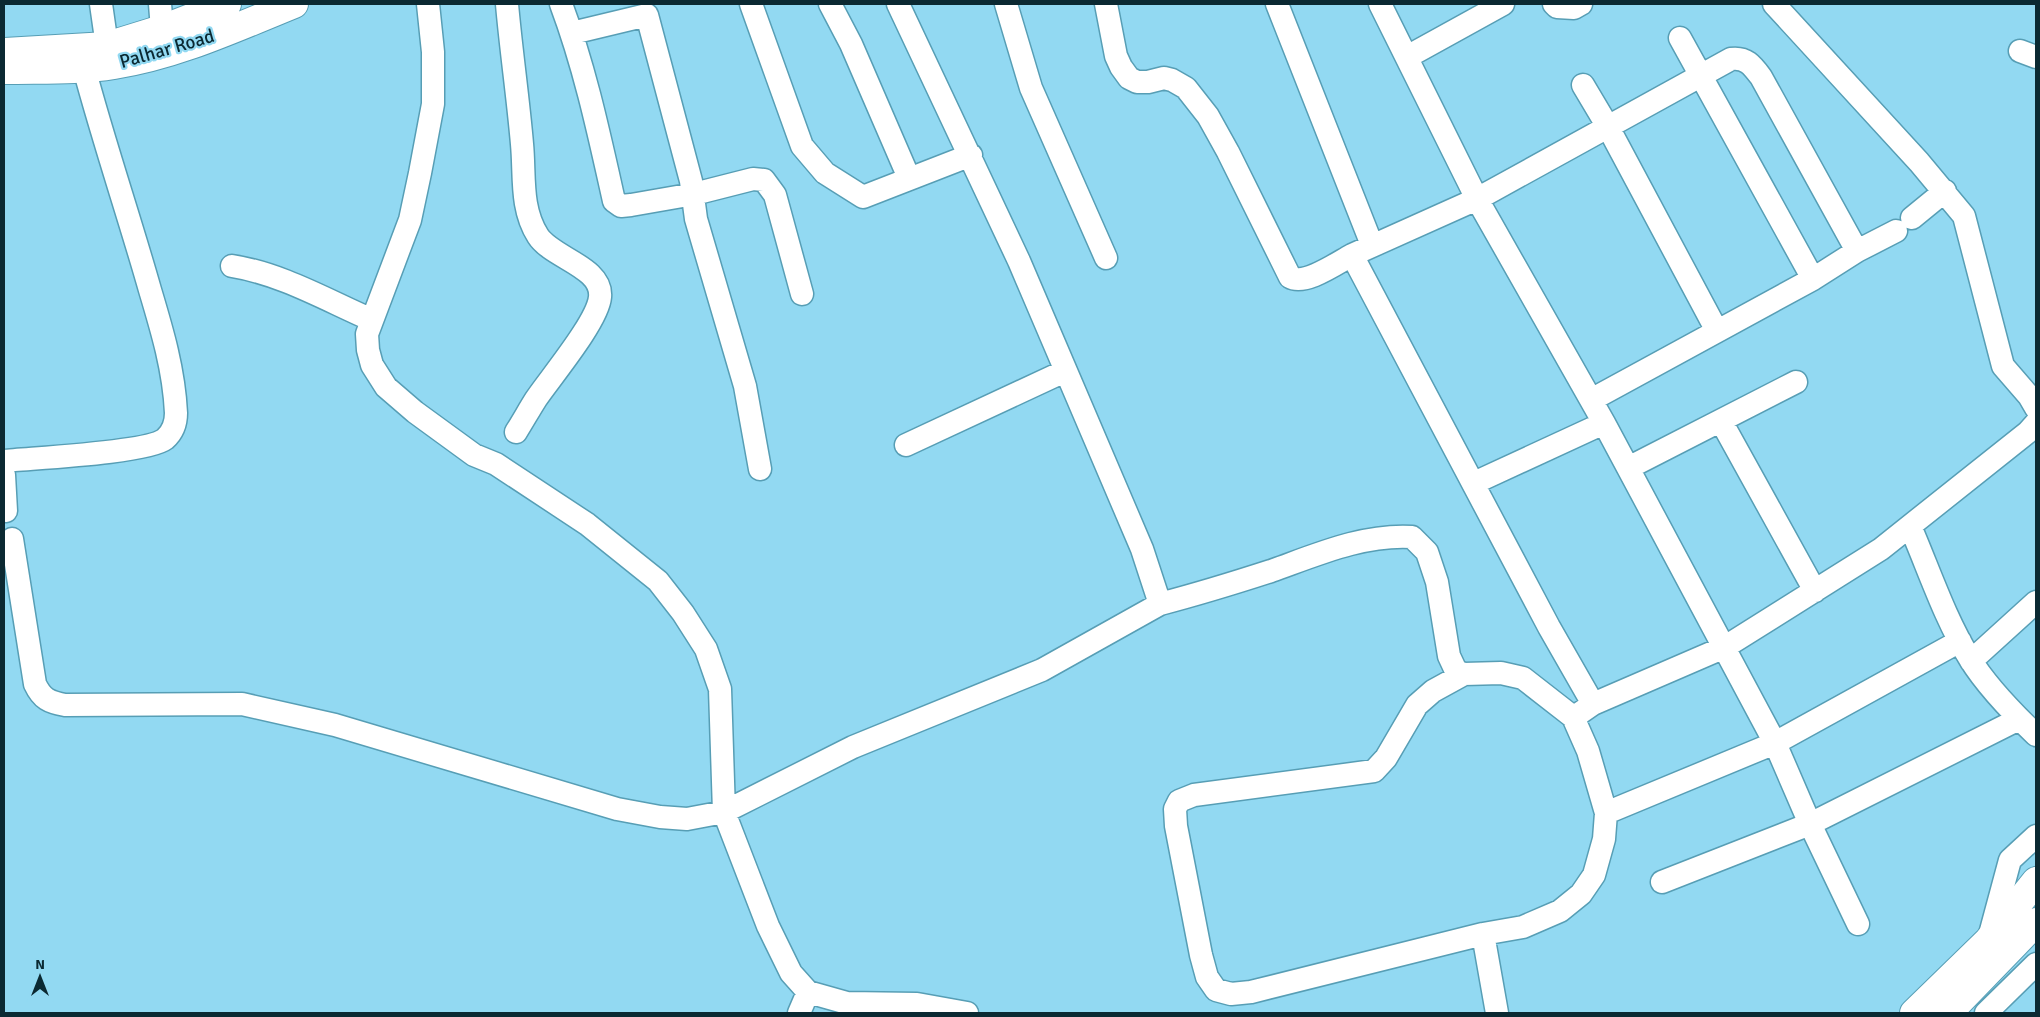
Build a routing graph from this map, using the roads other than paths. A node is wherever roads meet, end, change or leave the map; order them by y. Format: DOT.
graph roads {
  1 [pos="101,4"];
  2 [pos="227,4"];
  3 [pos="294,4"];
  4 [pos="428,4"];
  5 [pos="507,4"];
  6 [pos="561,4"];
  7 [pos="751,4"];
  8 [pos="830,4"];
  9 [pos="898,4"];
  10 [pos="1006,4"];
  11 [pos="1106,4"];
  12 [pos="1278,4"];
  13 [pos="1380,4"];
  14 [pos="1503,4"];
  15 [pos="1554,4"];
  16 [pos="1581,4"];
  17 [pos="1774,4"];
  18 [pos="164,28"];
  19 [pos="572,33"];
  20 [pos="1680,38"];
  21 [pos="106,46"];
  22 [pos="4,52"];
  23 [pos="1406,57"];
  24 [pos="36,60"];
  25 [pos="84,68"];
  26 [pos="4,70"];
  27 [pos="1701,76"];
  28 [pos="1583,85"];
  29 [pos="1608,127"];
  30 [pos="971,154"];
  31 [pos="909,178"];
  32 [pos="1945,191"];
  33 [pos="694,194"];
  34 [pos="1477,199"];
  35 [pos="1372,245"];
  36 [pos="1857,251"];
  37 [pos="1352,256"];
  38 [pos="1106,258"];
  39 [pos="232,266"];
  40 [pos="1814,279"];
  41 [pos="802,294"];
  42 [pos="372,320"];
  43 [pos="1717,331"];
  44 [pos="1065,370"];
  45 [pos="1796,382"];
  46 [pos="1591,400"];
  47 [pos="2036,408"];
  48 [pos="1721,420"];
  49 [pos="1604,423"];
  50 [pos="2036,423"];
  51 [pos="516,432"];
  52 [pos="906,445"];
  53 [pos="4,461"];
  54 [pos="1628,468"];
  55 [pos="760,469"];
  56 [pos="4,475"];
  57 [pos="1474,483"];
  58 [pos="6,511"];
  59 [pos="1910,526"];
  60 [pos="12,540"];
  61 [pos="1815,591"];
  62 [pos="2036,602"];
  63 [pos="1160,604"];
  64 [pos="1960,641"];
  65 [pos="1724,647"];
  66 [pos="1971,661"];
  67 [pos="1464,674"];
  68 [pos="1593,704"];
  69 [pos="1573,717"];
  70 [pos="2019,719"];
  71 [pos="2036,735"];
  72 [pos="1775,743"];
  73 [pos="724,812"];
  74 [pos="1606,813"];
  75 [pos="1810,824"];
  76 [pos="2036,836"];
  77 [pos="2036,881"];
  78 [pos="1662,882"];
  79 [pos="2036,922"];
  80 [pos="1858,924"];
  81 [pos="1483,934"];
  82 [pos="1988,941"];
  83 [pos="2036,964"];
  84 [pos="808,992"];
  85 [pos="799,1013"];
  86 [pos="967,1013"];
  87 [pos="1497,1013"];
  88 [pos="1914,1013"];
  89 [pos="1948,1013"];
  90 [pos="1986,1013"];
  1 -- 21 [label="street"];
  2 -- 18 [label="main road, Palhar Road"];
  3 -- 18 [label="main road, Palhar Road"];
  4 -- 42 [label="street"];
  5 -- 51 [label="street"];
  6 -- 19 [label="street"];
  7 -- 31 [label="street"];
  8 -- 31 [label="street"];
  9 -- 30 [label="street"];
  10 -- 38 [label="street"];
  11 -- 37 [label="street"];
  12 -- 35 [label="street"];
  13 -- 23 [label="street"];
  14 -- 23 [label="street"];
  15 -- 16 [label="street"];
  17 -- 32 [label="street"];
  18 -- 21 [label="main road, Palhar Road"];
  18 -- 25 [label="main road, Palhar Road"];
  19 -- 33 [label="street"];
  19 -- 33 [label="street"];
  20 -- 27 [label="street"];
  21 -- 24 [label="main road, Palhar Road"];
  22 -- 24 [label="main road, Palhar Road"];
  23 -- 34 [label="street"];
  24 -- 25 [label="main road, Palhar Road"];
  24 -- 26 [label="main road, Palhar Road"];
  25 -- 53 [label="street"];
  27 -- 29 [label="street"];
  27 -- 36 [label="street"];
  27 -- 40 [label="street"];
  28 -- 29 [label="street"];
  29 -- 34 [label="street"];
  29 -- 43 [label="street"];
  30 -- 31 [label="street"];
  30 -- 44 [label="street"];
  32 -- 36 [label="street"];
  32 -- 47 [label="street"];
  33 -- 41 [label="street"];
  33 -- 55 [label="street"];
  34 -- 35 [label="street"];
  34 -- 46 [label="street"];
  35 -- 37 [label="street"];
  36 -- 40 [label="street"];
  37 -- 57 [label="street"];
  39 -- 42 [label="street"];
  40 -- 43 [label="street"];
  42 -- 73 [label="street"];
  43 -- 46 [label="street"];
  44 -- 52 [label="street"];
  44 -- 63 [label="street"];
  45 -- 48 [label="street"];
  46 -- 49 [label="street"];
  48 -- 54 [label="street"];
  48 -- 61 [label="street"];
  49 -- 54 [label="street"];
  49 -- 57 [label="street"];
  50 -- 59 [label="street"];
  54 -- 65 [label="street"];
  56 -- 58 [label="street"];
  57 -- 68 [label="street"];
  59 -- 61 [label="street"];
  59 -- 64 [label="street"];
  60 -- 73 [label="street"];
  61 -- 65 [label="street"];
  62 -- 66 [label="street"];
  63 -- 67 [label="street"];
  63 -- 73 [label="street"];
  64 -- 66 [label="street"];
  64 -- 72 [label="street"];
  65 -- 68 [label="street"];
  65 -- 72 [label="street"];
  66 -- 70 [label="street"];
  67 -- 69 [label="street"];
  67 -- 81 [label="street"];
  68 -- 69 [label="street"];
  69 -- 74 [label="street"];
  70 -- 71 [label="street"];
  70 -- 75 [label="street"];
  72 -- 74 [label="street"];
  72 -- 75 [label="street"];
  73 -- 84 [label="street"];
  74 -- 81 [label="street"];
  75 -- 78 [label="street"];
  75 -- 80 [label="street"];
  76 -- 82 [label="street"];
  77 -- 82 [label="main road"];
  79 -- 89 [label="main road"];
  81 -- 87 [label="street"];
  82 -- 88 [label="main road"];
  83 -- 90 [label="street"];
  84 -- 85 [label="street"];
  84 -- 86 [label="street"];
}
